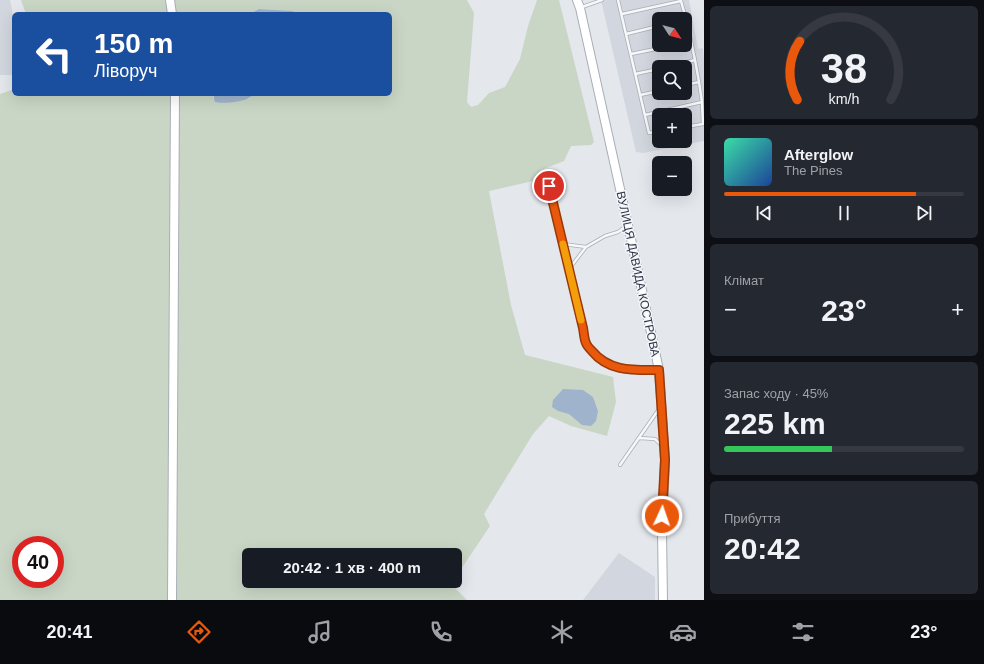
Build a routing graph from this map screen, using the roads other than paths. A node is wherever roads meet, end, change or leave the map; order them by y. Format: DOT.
graph roads {
  1 [pos="170,0"];
  2 [pos="602,0"];
  3 [pos="618,0"];
  4 [pos="681,1"];
  5 [pos="578,4"];
  6 [pos="172,12"];
  7 [pos="684,12"];
  8 [pos="622,14"];
  9 [pos="652,28"];
  10 [pos="626,34"];
  11 [pos="692,46"];
  12 [pos="652,50"];
  13 [pos="631,54"];
  14 [pos="695,60"];
  15 [pos="692,61"];
  16 [pos="652,70"];
  17 [pos="635,74"];
  18 [pos="699,82"];
  19 [pos="692,84"];
  20 [pos="652,92"];
  21 [pos="640,95"];
  22 [pos="175,96"];
  23 [pos="702,102"];
  24 [pos="645,115"];
  25 [pos="692,126"];
  26 [pos="652,132"];
  27 [pos="549,186"];
  28 [pos="628,225"];
  29 [pos="563,244"];
  30 [pos="586,248"];
  31 [pos="569,270"];
  32 [pos="659,370"];
  33 [pos="662,405"];
  34 [pos="639,438"];
  35 [pos="664,448"];
  36 [pos="620,465"];
  37 [pos="172,600"];
  38 [pos="663,600"];
  1 -- 6 [label="street"];
  2 -- 5 [label="lane"];
  3 -- 8 [label="lane"];
  4 -- 7 [label="lane"];
  4 -- 8 [label="lane"];
  5 -- 28 [label="street, ВУЛИЦЯ ДАВИДА КОСТРОВА"];
  8 -- 10 [label="lane"];
  9 -- 10 [label="lane"];
  10 -- 13 [label="lane"];
  11 -- 14 [label="lane"];
  12 -- 13 [label="lane"];
  13 -- 17 [label="lane"];
  14 -- 15 [label="lane"];
  14 -- 18 [label="lane"];
  16 -- 17 [label="lane"];
  17 -- 21 [label="lane"];
  18 -- 19 [label="lane"];
  18 -- 23 [label="lane"];
  20 -- 21 [label="lane"];
  21 -- 24 [label="lane"];
  22 -- 37 [label="street"];
  23 -- 24 [label="lane"];
  23 -- 25 [label="lane"];
  24 -- 26 [label="lane"];
  27 -- 29 [label="street"];
  28 -- 30 [label="lane"];
  28 -- 32 [label="street, ВУЛИЦЯ ДАВИДА КОСТРОВА"];
  29 -- 30 [label="lane"];
  29 -- 31 [label="street"];
  30 -- 31 [label="lane"];
  31 -- 32 [label="street"];
  32 -- 33 [label="street, ВУЛИЦЯ ДАВИДА КОСТРОВА"];
  33 -- 34 [label="lane"];
  33 -- 35 [label="street, ВУЛИЦЯ ДАВИДА КОСТРОВА"];
  34 -- 35 [label="lane"];
  34 -- 36 [label="lane"];
  35 -- 38 [label="street, ВУЛИЦЯ ДАВИДА КОСТРОВА"];
}
